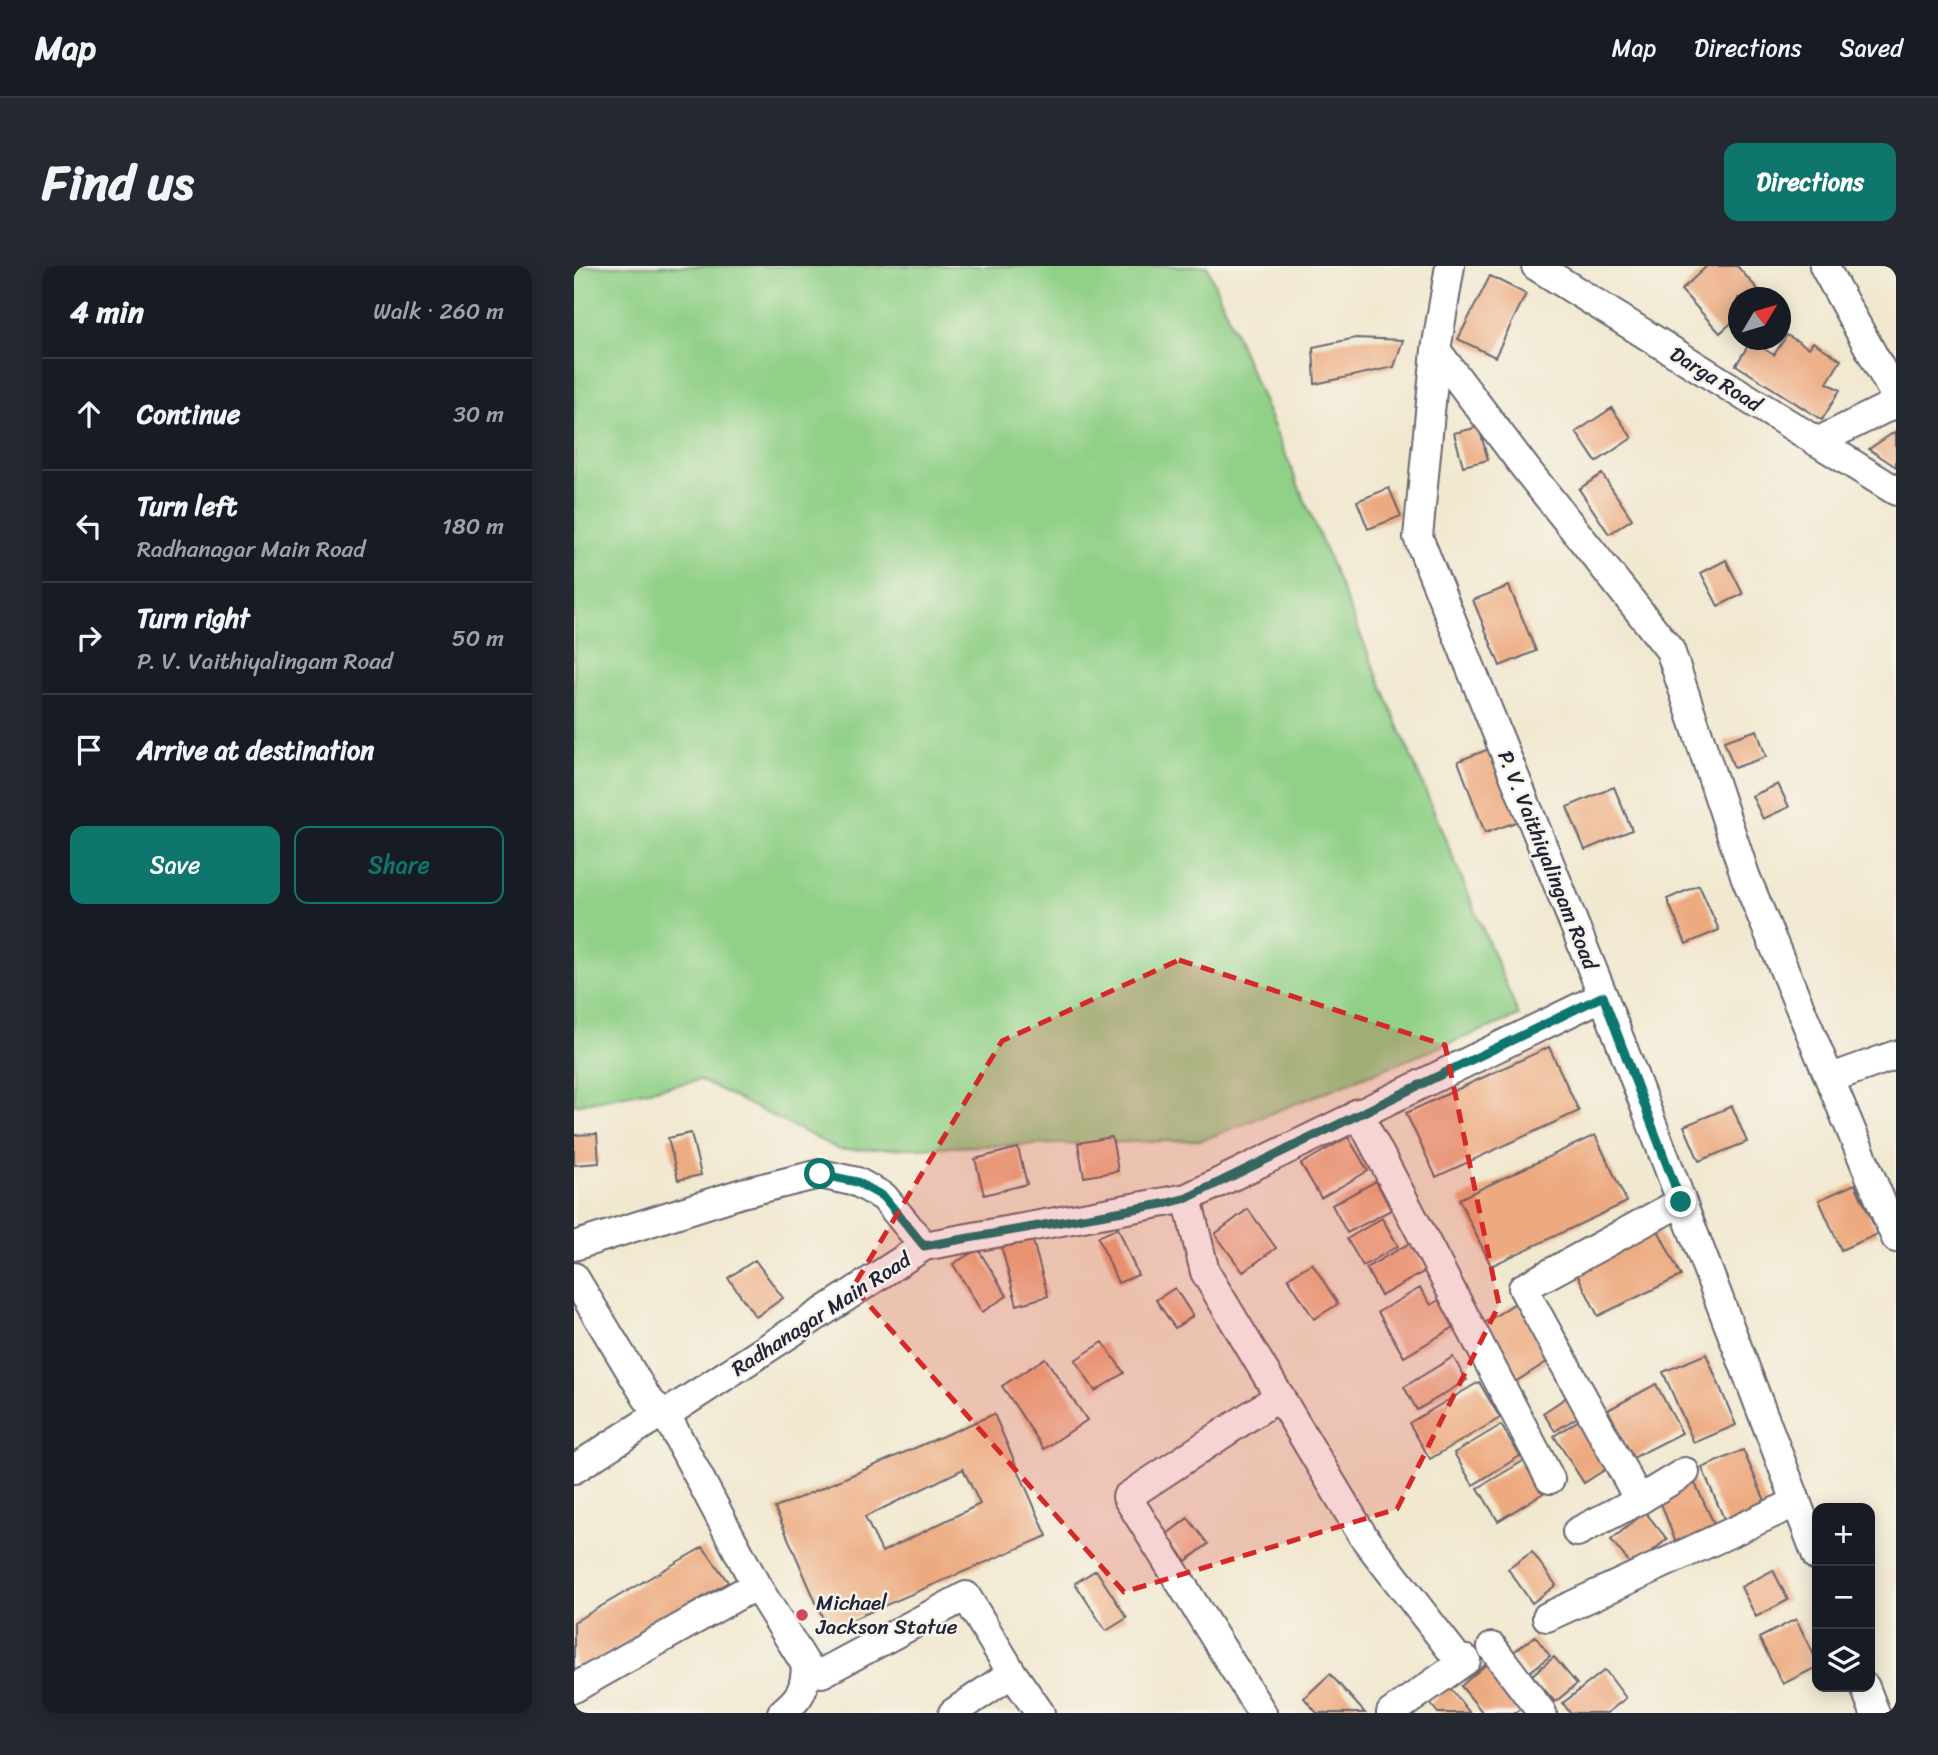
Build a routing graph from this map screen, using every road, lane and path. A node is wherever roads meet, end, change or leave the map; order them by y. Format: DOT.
graph roads {
  1 [pos="1450,266"];
  2 [pos="1536,266"];
  3 [pos="1824,266"];
  4 [pos="1436,350"];
  5 [pos="1896,397"];
  6 [pos="1896,403"];
  7 [pos="1817,442"];
  8 [pos="1896,491"];
  9 [pos="1603,996"];
  10 [pos="1896,1055"];
  11 [pos="1831,1078"];
  12 [pos="1358,1113"];
  13 [pos="1187,1198"];
  14 [pos="1681,1202"];
  15 [pos="1896,1238"];
  16 [pos="574,1246"];
  17 [pos="924,1246"];
  18 [pos="574,1277"];
  19 [pos="1280,1395"];
  20 [pos="664,1411"];
  21 [pos="574,1469"];
  22 [pos="1685,1472"];
  23 [pos="1550,1479"];
  24 [pos="1639,1500"];
  25 [pos="1795,1503"];
  26 [pos="1577,1532"];
  27 [pos="1812,1544"];
  28 [pos="756,1585"];
  29 [pos="1548,1617"];
  30 [pos="1492,1647"];
  31 [pos="806,1665"];
  32 [pos="1012,1673"];
  33 [pos="574,1688"];
  34 [pos="1868,1692"];
  35 [pos="782,1713"];
  36 [pos="954,1713"];
  37 [pos="1040,1713"];
  38 [pos="1262,1713"];
  39 [pos="1391,1713"];
  40 [pos="1542,1713"];
  41 [pos="1875,1713"];
  1 -- 4 [label="street, P. V. Vaithiyalingam Road"];
  2 -- 7 [label="street, Darga Road"];
  3 -- 5 [label="street"];
  4 -- 9 [label="street, P. V. Vaithiyalingam Road"];
  4 -- 11 [label="street"];
  6 -- 7 [label="street"];
  7 -- 8 [label="street, Darga Road"];
  9 -- 12 [label="street, Radhanagar Main Road"];
  9 -- 14 [label="street, P. V. Vaithiyalingam Road"];
  10 -- 11 [label="street"];
  11 -- 15 [label="street"];
  12 -- 13 [label="street, Radhanagar Main Road"];
  12 -- 23 [label="street"];
  13 -- 17 [label="street, Radhanagar Main Road"];
  13 -- 19 [label="street"];
  14 -- 24 [label="street"];
  14 -- 25 [label="street, P. V. Vaithiyalingam Road"];
  16 -- 17 [label="street"];
  17 -- 20 [label="street, Radhanagar Main Road"];
  18 -- 20 [label="street"];
  19 -- 38 [label="street"];
  19 -- 39 [label="street"];
  20 -- 21 [label="street, Radhanagar Main Road"];
  20 -- 28 [label="street"];
  22 -- 24 [label="street"];
  24 -- 26 [label="street"];
  25 -- 27 [label="street, P. V. Vaithiyalingam Road"];
  25 -- 29 [label="street"];
  28 -- 31 [label="street"];
  28 -- 33 [label="street"];
  30 -- 40 [label="street"];
  31 -- 32 [label="street"];
  31 -- 35 [label="street"];
  32 -- 36 [label="street"];
  32 -- 37 [label="street"];
  34 -- 41 [label="street"];
}
